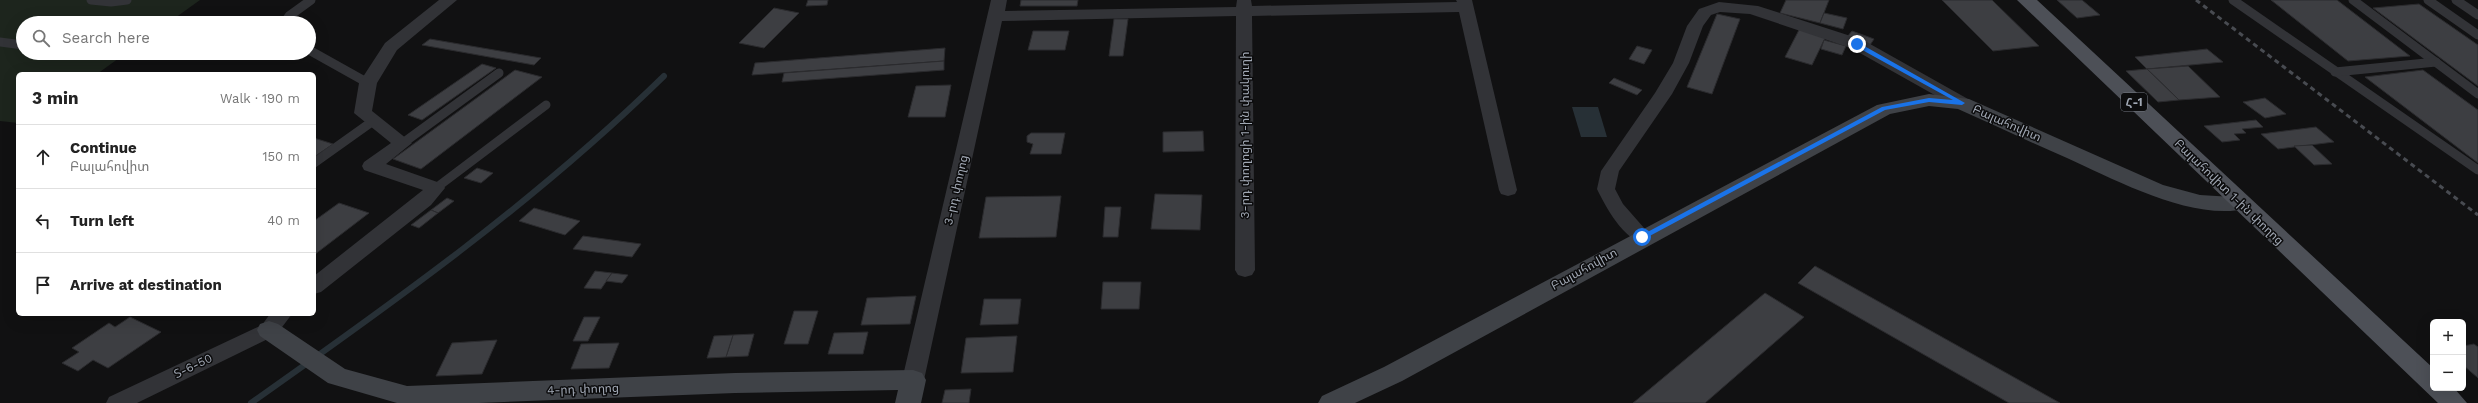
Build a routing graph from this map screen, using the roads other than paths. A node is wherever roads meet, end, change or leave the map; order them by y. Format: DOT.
graph roads {
  1 [pos="91,0"];
  2 [pos="127,0"];
  3 [pos="311,0"];
  4 [pos="449,0"];
  5 [pos="2026,0"];
  6 [pos="2234,0"];
  7 [pos="2353,0"];
  8 [pos="2428,0"];
  9 [pos="2456,0"];
  10 [pos="1464,4"];
  11 [pos="1244,6"];
  12 [pos="997,8"];
  13 [pos="2478,15"];
  14 [pos="289,16"];
  15 [pos="2478,35"];
  16 [pos="0,42"];
  17 [pos="16,44"];
  18 [pos="316,54"];
  19 [pos="2436,62"];
  20 [pos="2335,72"];
  21 [pos="499,73"];
  22 [pos="368,83"];
  23 [pos="2478,94"];
  24 [pos="1962,103"];
  25 [pos="546,105"];
  26 [pos="373,121"];
  27 [pos="403,143"];
  28 [pos="316,162"];
  29 [pos="2478,170"];
  30 [pos="436,188"];
  31 [pos="1508,190"];
  32 [pos="2242,203"];
  33 [pos="1642,237"];
  34 [pos="1245,270"];
  35 [pos="316,285"];
  36 [pos="277,327"];
  37 [pos="2430,380"];
  38 [pos="2441,391"];
  39 [pos="911,392"];
  40 [pos="118,403"];
  41 [pos="1331,403"];
  42 [pos="2454,403"];
  1 -- 2 [label="lane"];
  3 -- 14 [label="lane"];
  4 -- 22 [label="street"];
  5 -- 32 [label="main road, Բալահովիտ 1-ին փողոց / Հ-1"];
  6 -- 20 [label="lane"];
  7 -- 19 [label="lane"];
  8 -- 15 [label="lane"];
  9 -- 13 [label="lane"];
  10 -- 11 [label="street"];
  10 -- 31 [label="street"];
  11 -- 12 [label="street"];
  11 -- 34 [label="street, 3-րդ փողոցի 1-ին փակուղի"];
  12 -- 39 [label="street, 3-րդ փողոց"];
  16 -- 17 [label="lane"];
  18 -- 22 [label="lane"];
  19 -- 20 [label="lane"];
  19 -- 23 [label="lane"];
  20 -- 29 [label="lane"];
  21 -- 27 [label="lane"];
  22 -- 26 [label="street"];
  24 -- 32 [label="street, Բալահովիտ"];
  24 -- 33 [label="street, Բալահովիտ"];
  24 -- 33 [label="street"];
  25 -- 30 [label="lane"];
  26 -- 27 [label="street"];
  26 -- 28 [label="lane"];
  27 -- 30 [label="street"];
  30 -- 35 [label="street"];
  32 -- 37 [label="main road, Բալահովիտ 1-ին փողոց / Հ-1"];
  33 -- 41 [label="street, Բալահովիտ"];
  36 -- 39 [label="street, 4-րդ փողոց / Տ-6-50"];
  36 -- 40 [label="street, Տ-6-50 / Տ-6-50"];
  38 -- 42 [label="main road"];
}
